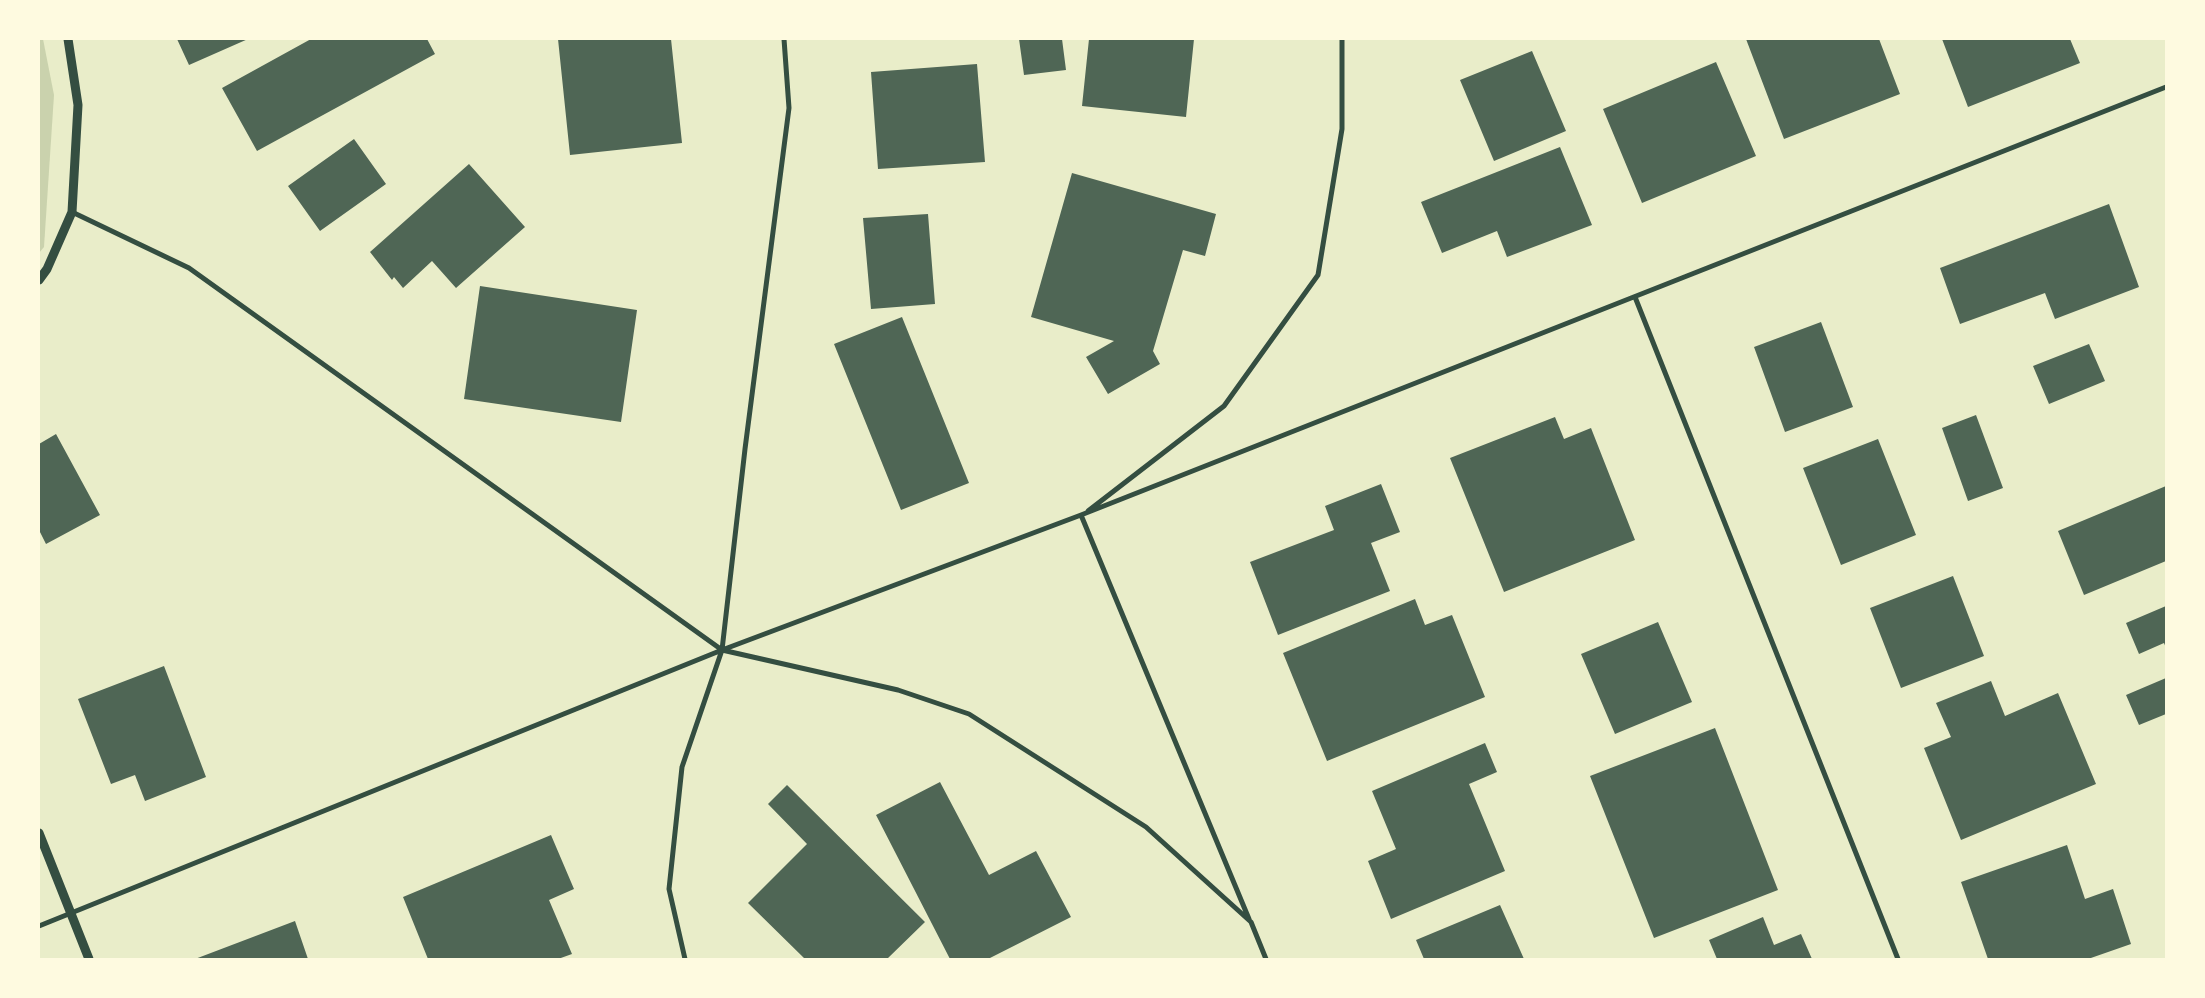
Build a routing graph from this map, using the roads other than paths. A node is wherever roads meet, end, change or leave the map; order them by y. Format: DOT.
graph roads {
  1 [pos="68,39"];
  2 [pos="784,39"];
  3 [pos="1342,39"];
  4 [pos="2166,87"];
  5 [pos="72,212"];
  6 [pos="39,280"];
  7 [pos="1635,297"];
  8 [pos="1082,516"];
  9 [pos="722,650"];
  10 [pos="39,832"];
  11 [pos="70,913"];
  12 [pos="1251,922"];
  13 [pos="39,926"];
  14 [pos="89,959"];
  15 [pos="685,959"];
  16 [pos="1266,959"];
  17 [pos="1898,959"];
  1 -- 5 [label="street"];
  2 -- 9 [label="street"];
  3 -- 8 [label="street"];
  4 -- 7 [label="street"];
  5 -- 6 [label="street"];
  5 -- 9 [label="street"];
  7 -- 8 [label="street"];
  7 -- 17 [label="street"];
  8 -- 9 [label="street"];
  8 -- 12 [label="street"];
  9 -- 11 [label="street"];
  9 -- 12 [label="street"];
  9 -- 15 [label="street"];
  10 -- 11 [label="street"];
  11 -- 13 [label="street"];
  11 -- 14 [label="street"];
  12 -- 16 [label="street"];
}
